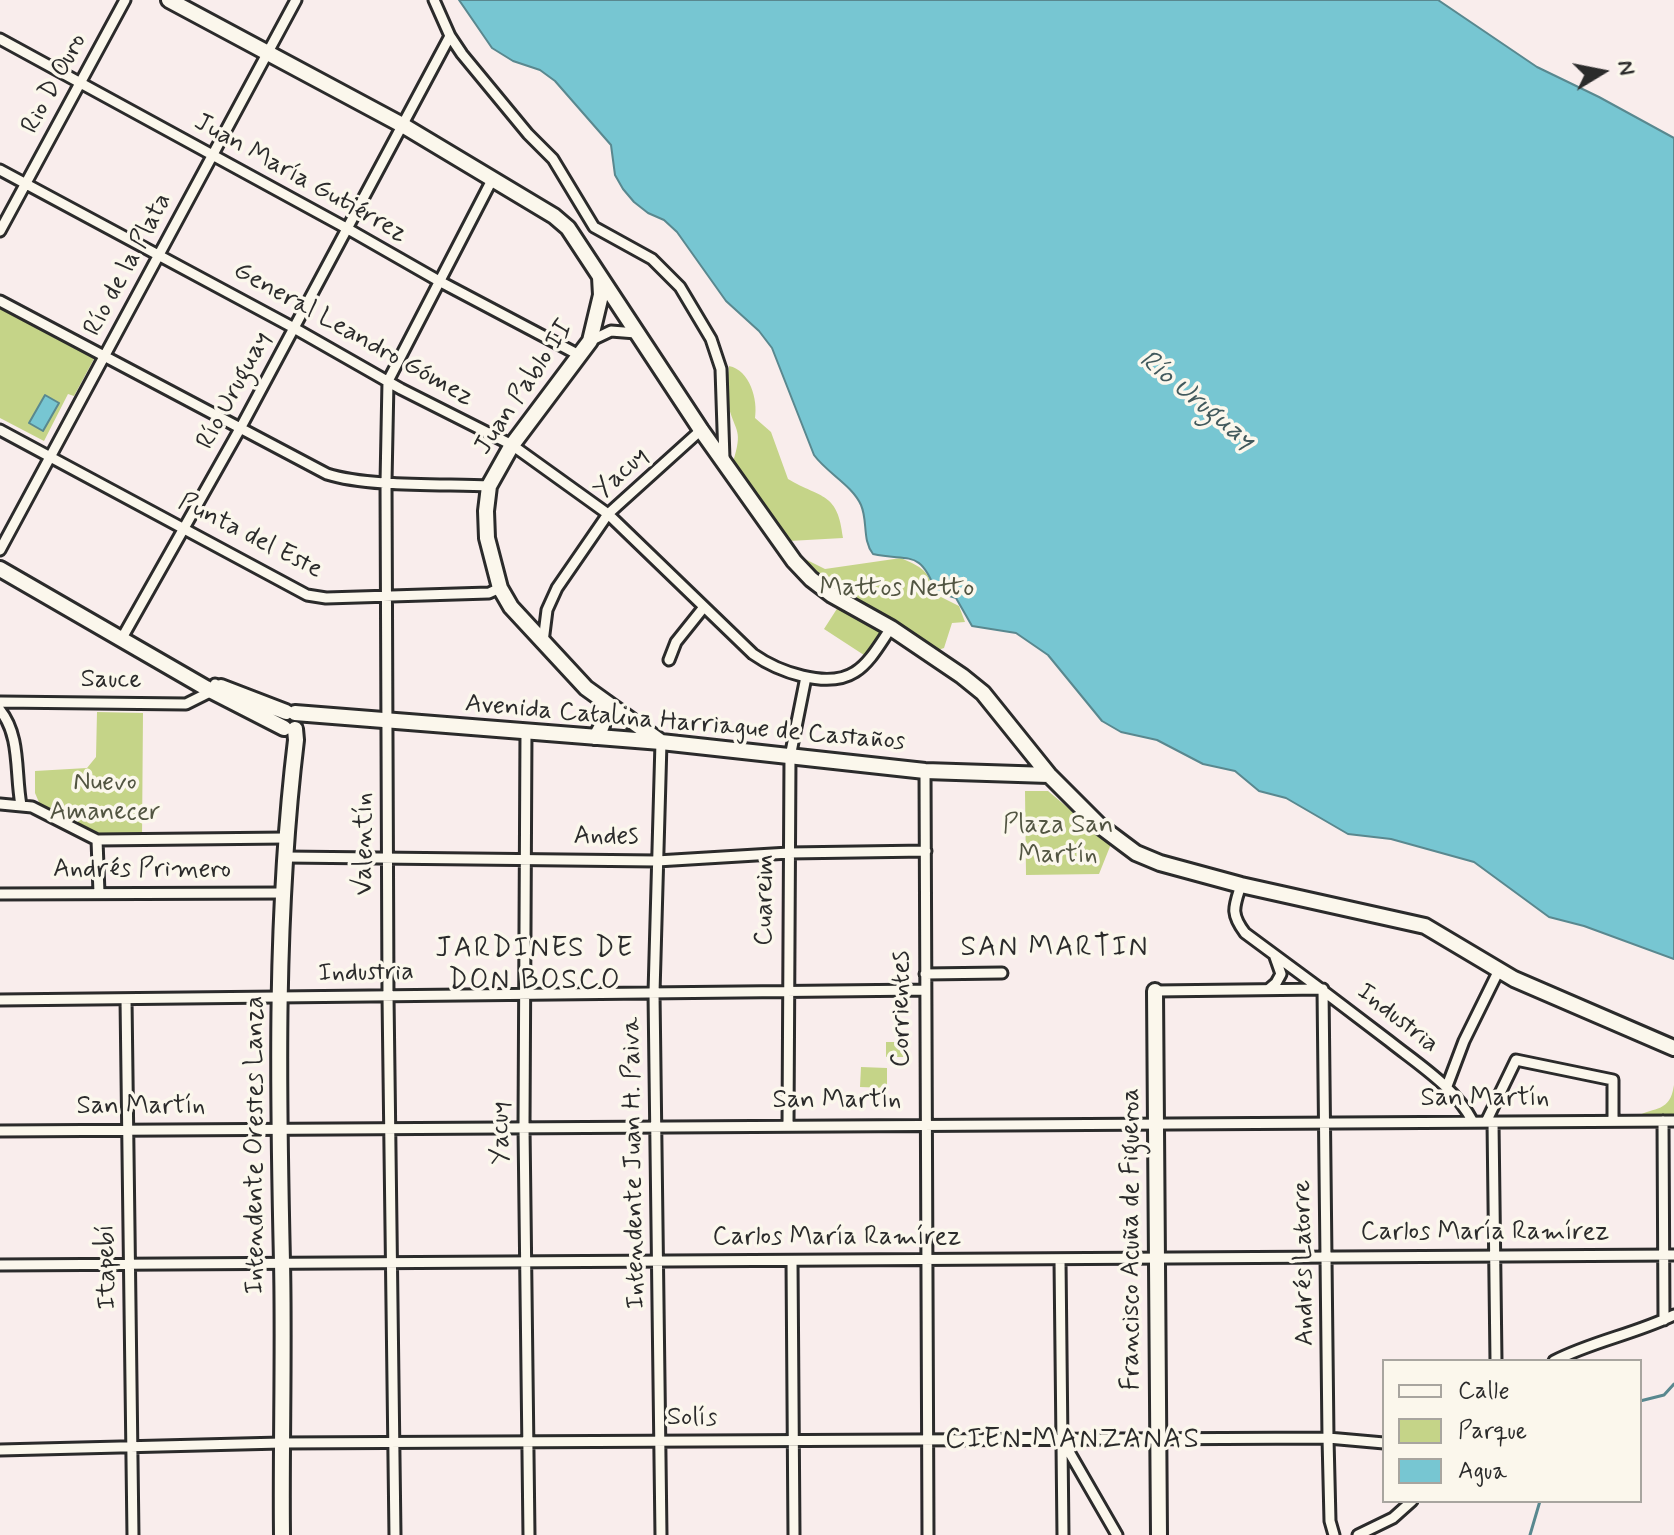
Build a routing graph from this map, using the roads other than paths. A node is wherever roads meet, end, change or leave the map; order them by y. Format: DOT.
graph roads {
  1 [pos="125,0"];
  2 [pos="169,0"];
  3 [pos="296,0"];
  4 [pos="434,0"];
  5 [pos="450,36"];
  6 [pos="0,39"];
  7 [pos="268,53"];
  8 [pos="80,83"];
  9 [pos="404,126"];
  10 [pos="213,155"];
  11 [pos="0,170"];
  12 [pos="493,178"];
  13 [pos="25,184"];
  14 [pos="348,229"];
  15 [pos="0,231"];
  16 [pos="159,255"];
  17 [pos="600,275"];
  18 [pos="439,281"];
  19 [pos="0,301"];
  20 [pos="294,328"];
  21 [pos="636,333"];
  22 [pos="590,341"];
  23 [pos="579,355"];
  24 [pos="105,356"];
  25 [pos="388,381"];
  26 [pos="241,427"];
  27 [pos="0,430"];
  28 [pos="701,430"];
  29 [pos="512,445"];
  30 [pos="50,457"];
  31 [pos="724,462"];
  32 [pos="386,482"];
  33 [pos="489,486"];
  34 [pos="608,514"];
  35 [pos="184,529"];
  36 [pos="0,550"];
  37 [pos="0,569"];
  38 [pos="500,588"];
  39 [pos="386,596"];
  40 [pos="704,607"];
  41 [pos="891,628"];
  42 [pos="126,640"];
  43 [pos="543,642"];
  44 [pos="669,660"];
  45 [pos="806,677"];
  46 [pos="213,688"];
  47 [pos="601,699"];
  48 [pos="0,702"];
  49 [pos="0,710"];
  50 [pos="388,722"];
  51 [pos="291,723"];
  52 [pos="526,730"];
  53 [pos="594,737"];
  54 [pos="661,742"];
  55 [pos="790,757"];
  56 [pos="925,771"];
  57 [pos="1049,775"];
  58 [pos="0,804"];
  59 [pos="21,805"];
  60 [pos="286,838"];
  61 [pos="97,840"];
  62 [pos="926,851"];
  63 [pos="789,853"];
  64 [pos="388,856"];
  65 [pos="285,857"];
  66 [pos="524,860"];
  67 [pos="657,861"];
  68 [pos="1241,885"];
  69 [pos="99,893"];
  70 [pos="284,893"];
  71 [pos="0,894"];
  72 [pos="1274,954"];
  73 [pos="1499,970"];
  74 [pos="1002,973"];
  75 [pos="925,974"];
  76 [pos="1269,989"];
  77 [pos="1323,989"];
  78 [pos="924,990"];
  79 [pos="1155,991"];
  80 [pos="787,992"];
  81 [pos="654,993"];
  82 [pos="524,994"];
  83 [pos="388,996"];
  84 [pos="280,997"];
  85 [pos="126,999"];
  86 [pos="0,1000"];
  87 [pos="1655,1041"];
  88 [pos="1674,1048"];
  89 [pos="1674,1055"];
  90 [pos="1447,1086"];
  91 [pos="1613,1121"];
  92 [pos="1663,1121"];
  93 [pos="1674,1121"];
  94 [pos="1473,1122"];
  95 [pos="1489,1122"];
  96 [pos="924,1123"];
  97 [pos="1324,1124"];
  98 [pos="788,1125"];
  99 [pos="1156,1125"];
  100 [pos="655,1126"];
  101 [pos="524,1127"];
  102 [pos="389,1128"];
  103 [pos="278,1129"];
  104 [pos="127,1130"];
  105 [pos="0,1131"];
  106 [pos="1669,1255"];
  107 [pos="1328,1256"];
  108 [pos="1493,1256"];
  109 [pos="1158,1258"];
  110 [pos="1060,1260"];
  111 [pos="659,1261"];
  112 [pos="792,1261"];
  113 [pos="926,1261"];
  114 [pos="130,1263"];
  115 [pos="392,1263"];
  116 [pos="526,1264"];
  117 [pos="0,1265"];
  118 [pos="282,1265"];
  119 [pos="1674,1315"];
  120 [pos="1664,1320"];
  121 [pos="1496,1359"];
  122 [pos="1558,1359"];
  123 [pos="1328,1438"];
  124 [pos="928,1439"];
  125 [pos="1062,1440"];
  126 [pos="1157,1440"];
  127 [pos="661,1441"];
  128 [pos="281,1443"];
  129 [pos="395,1443"];
  130 [pos="794,1443"];
  131 [pos="1382,1443"];
  132 [pos="528,1444"];
  133 [pos="133,1447"];
  134 [pos="0,1450"];
  135 [pos="1410,1503"];
  136 [pos="133,1535"];
  137 [pos="282,1535"];
  138 [pos="395,1535"];
  139 [pos="529,1535"];
  140 [pos="661,1535"];
  141 [pos="794,1535"];
  142 [pos="928,1535"];
  143 [pos="1063,1535"];
  144 [pos="1117,1535"];
  145 [pos="1159,1535"];
  146 [pos="1334,1535"];
  147 [pos="1358,1535"];
  1 -- 8 [label="street, Rio D Ouro"];
  2 -- 7 [label="street"];
  3 -- 7 [label="street, Río de la Plata"];
  4 -- 5 [label="street"];
  5 -- 9 [label="street, Río Uruguay"];
  5 -- 31 [label="street"];
  6 -- 8 [label="street, Juan María Gutiérrez"];
  7 -- 9 [label="street"];
  7 -- 10 [label="street, Río de la Plata"];
  8 -- 10 [label="street, Juan María Gutiérrez"];
  8 -- 13 [label="street, Rio D Ouro"];
  9 -- 12 [label="street"];
  9 -- 14 [label="street, Río Uruguay"];
  10 -- 14 [label="street, Juan María Gutiérrez"];
  10 -- 16 [label="street, Río de la Plata"];
  11 -- 13 [label="street, General Leandro Gómez"];
  12 -- 17 [label="street"];
  12 -- 18 [label="street, Valentín"];
  13 -- 15 [label="street, Rio D Ouro"];
  13 -- 16 [label="street, General Leandro Gómez"];
  14 -- 18 [label="street, Juan María Gutiérrez"];
  14 -- 20 [label="street, Río Uruguay"];
  16 -- 20 [label="street, General Leandro Gómez"];
  16 -- 24 [label="street, Río de la Plata"];
  17 -- 21 [label="street"];
  17 -- 22 [label="street, Juan Pablo II"];
  18 -- 23 [label="street, Juan María Gutiérrez"];
  18 -- 25 [label="street, Valentín"];
  19 -- 24 [label="street"];
  20 -- 25 [label="street, General Leandro Gómez"];
  20 -- 26 [label="street, Río Uruguay"];
  21 -- 22 [label="street"];
  21 -- 28 [label="street"];
  22 -- 23 [label="street, Juan Pablo II"];
  23 -- 29 [label="street, Juan Pablo II"];
  24 -- 26 [label="street"];
  24 -- 30 [label="street, Río de la Plata"];
  25 -- 29 [label="street, General Leandro Gómez"];
  25 -- 32 [label="street, Valentín"];
  26 -- 32 [label="street"];
  26 -- 35 [label="street, Río Uruguay"];
  27 -- 30 [label="street, Punta del Este"];
  28 -- 31 [label="street"];
  28 -- 34 [label="street, Yacuy"];
  29 -- 33 [label="street, Juan Pablo II"];
  29 -- 34 [label="street, General Leandro Gómez"];
  30 -- 35 [label="street, Punta del Este"];
  30 -- 36 [label="street, Río de la Plata"];
  31 -- 41 [label="street"];
  32 -- 33 [label="street"];
  32 -- 39 [label="street, Valentín"];
  33 -- 38 [label="street, Juan Pablo II"];
  34 -- 40 [label="street, General Leandro Gómez"];
  34 -- 43 [label="street, Yacuy"];
  35 -- 39 [label="street, Punta del Este"];
  35 -- 42 [label="street, Río Uruguay"];
  37 -- 42 [label="street, Avenida Catalina Harriague de Castaños"];
  38 -- 39 [label="street, Punta del Este"];
  38 -- 43 [label="street, Juan Pablo II"];
  39 -- 50 [label="street, Valentín"];
  40 -- 44 [label="street"];
  40 -- 45 [label="street, General Leandro Gómez"];
  41 -- 45 [label="street, General Leandro Gómez"];
  41 -- 57 [label="street"];
  42 -- 46 [label="street, Avenida Catalina Harriague de Castaños"];
  43 -- 47 [label="street, Juan Pablo II"];
  45 -- 55 [label="street, Cuareim"];
  46 -- 48 [label="street, Sauce"];
  46 -- 51 [label="street, Avenida Catalina Harriague de Castaños"];
  47 -- 53 [label="street"];
  47 -- 54 [label="street, Juan Pablo II"];
  49 -- 59 [label="street"];
  50 -- 51 [label="street, Avenida Catalina Harriague de Castaños"];
  50 -- 52 [label="street, Avenida Catalina Harriague de Castaños"];
  50 -- 64 [label="street, Valentín"];
  51 -- 60 [label="street, Intendente Orestes Lanza"];
  52 -- 53 [label="street, Avenida Catalina Harriague de Castaños"];
  52 -- 66 [label="street, Yacuy"];
  53 -- 54 [label="street, Avenida Catalina Harriague de Castaños"];
  54 -- 55 [label="street, Avenida Catalina Harriague de Castaños"];
  54 -- 67 [label="street, Intendente Juan H. Paiva"];
  55 -- 56 [label="street, Avenida Catalina Harriague de Castaños"];
  55 -- 63 [label="street, Cuareim"];
  56 -- 57 [label="street, Avenida Catalina Harriague de Castaños"];
  56 -- 62 [label="street, Corrientes"];
  57 -- 68 [label="street"];
  58 -- 59 [label="street"];
  59 -- 61 [label="street"];
  60 -- 61 [label="street"];
  60 -- 65 [label="street, Intendente Orestes Lanza"];
  61 -- 69 [label="street"];
  62 -- 63 [label="street, Andes"];
  62 -- 75 [label="street, Corrientes"];
  63 -- 67 [label="street, Andes"];
  63 -- 80 [label="street, Cuareim"];
  64 -- 65 [label="street, Andes"];
  64 -- 66 [label="street, Andes"];
  64 -- 83 [label="street, Valentín"];
  65 -- 70 [label="street, Intendente Orestes Lanza"];
  66 -- 67 [label="street, Andes"];
  66 -- 82 [label="street, Yacuy"];
  67 -- 81 [label="street, Intendente Juan H. Paiva"];
  68 -- 72 [label="street, Industria"];
  68 -- 73 [label="street"];
  69 -- 70 [label="street, Andrés Primero"];
  69 -- 71 [label="street, Andrés Primero"];
  70 -- 84 [label="street, Intendente Orestes Lanza"];
  72 -- 76 [label="street"];
  72 -- 77 [label="street, Industria"];
  73 -- 87 [label="street"];
  73 -- 90 [label="street"];
  74 -- 75 [label="street"];
  75 -- 78 [label="street, Corrientes"];
  76 -- 77 [label="street, Industria"];
  76 -- 79 [label="street, Industria"];
  77 -- 90 [label="street, Industria"];
  77 -- 97 [label="street, Andrés Latorre"];
  78 -- 80 [label="street, Industria"];
  78 -- 96 [label="street, Corrientes"];
  79 -- 99 [label="street, Francisco Acuña de Figueroa"];
  80 -- 81 [label="street, Industria"];
  80 -- 98 [label="street, Cuareim"];
  81 -- 82 [label="street, Industria"];
  81 -- 100 [label="street, Intendente Juan H. Paiva"];
  82 -- 83 [label="street, Industria"];
  82 -- 101 [label="street, Yacuy"];
  83 -- 84 [label="street, Industria"];
  83 -- 102 [label="street, Valentín"];
  84 -- 85 [label="street, Industria"];
  84 -- 103 [label="street, Intendente Orestes Lanza"];
  85 -- 86 [label="street, Industria"];
  85 -- 104 [label="street, Itapebí"];
  87 -- 88 [label="street"];
  87 -- 89 [label="street"];
  90 -- 94 [label="street, Industria"];
  91 -- 92 [label="street, San Martín"];
  91 -- 95 [label="street, San Martín"];
  91 -- 95 [label="street"];
  92 -- 93 [label="street, San Martín"];
  92 -- 106 [label="street"];
  94 -- 95 [label="street, San Martín"];
  94 -- 97 [label="street, San Martín"];
  95 -- 108 [label="street"];
  96 -- 98 [label="street, San Martín"];
  96 -- 99 [label="street, San Martín"];
  96 -- 113 [label="street, Corrientes"];
  97 -- 99 [label="street, San Martín"];
  97 -- 107 [label="street, Andrés Latorre"];
  98 -- 100 [label="street, San Martín"];
  99 -- 109 [label="street, Francisco Acuña de Figueroa"];
  100 -- 101 [label="street, San Martín"];
  100 -- 111 [label="street, Intendente Juan H. Paiva"];
  101 -- 102 [label="street, San Martín"];
  101 -- 116 [label="street, Yacuy"];
  102 -- 103 [label="street, San Martín"];
  102 -- 115 [label="street, Valentín"];
  103 -- 104 [label="street, San Martín"];
  103 -- 118 [label="street, Intendente Orestes Lanza"];
  104 -- 105 [label="street, San Martín"];
  104 -- 114 [label="street, Itapebí"];
  106 -- 108 [label="street, Carlos María Ramírez"];
  106 -- 120 [label="street"];
  107 -- 108 [label="street, Carlos María Ramírez"];
  107 -- 109 [label="street, Carlos María Ramírez"];
  107 -- 123 [label="street, Andrés Latorre"];
  108 -- 121 [label="street"];
  109 -- 110 [label="street, Carlos María Ramírez"];
  109 -- 126 [label="street, Francisco Acuña de Figueroa"];
  110 -- 113 [label="street, Carlos María Ramírez"];
  110 -- 125 [label="street"];
  111 -- 112 [label="street, Carlos María Ramírez"];
  111 -- 116 [label="street, Carlos María Ramírez"];
  111 -- 127 [label="street, Intendente Juan H. Paiva"];
  112 -- 113 [label="street, Carlos María Ramírez"];
  112 -- 130 [label="street"];
  113 -- 124 [label="street, Corrientes"];
  114 -- 117 [label="street, Carlos María Ramírez"];
  114 -- 118 [label="street, Carlos María Ramírez"];
  114 -- 133 [label="street, Itapebí"];
  115 -- 116 [label="street, Carlos María Ramírez"];
  115 -- 118 [label="street, Carlos María Ramírez"];
  115 -- 129 [label="street, Valentín"];
  116 -- 132 [label="street, Yacuy"];
  118 -- 128 [label="street, Intendente Orestes Lanza"];
  119 -- 120 [label="street"];
  120 -- 122 [label="street"];
  123 -- 126 [label="street, Solís"];
  123 -- 131 [label="street, Solís"];
  123 -- 146 [label="street, Andrés Latorre"];
  124 -- 125 [label="street, Solís"];
  124 -- 130 [label="street, Solís"];
  124 -- 142 [label="street, Corrientes"];
  125 -- 126 [label="street, Solís"];
  125 -- 143 [label="street"];
  125 -- 144 [label="street"];
  126 -- 145 [label="street, Francisco Acuña de Figueroa"];
  127 -- 130 [label="street, Solís"];
  127 -- 132 [label="street, Solís"];
  127 -- 140 [label="street, Intendente Juan H. Paiva"];
  128 -- 129 [label="street, Solís"];
  128 -- 133 [label="street, Solís"];
  128 -- 137 [label="street, Intendente Orestes Lanza"];
  129 -- 132 [label="street, Solís"];
  129 -- 138 [label="street, Valentín"];
  130 -- 141 [label="street"];
  132 -- 139 [label="street, Yacuy"];
  133 -- 134 [label="street, Solís"];
  133 -- 136 [label="street, Itapebí"];
  135 -- 147 [label="street"];
}
